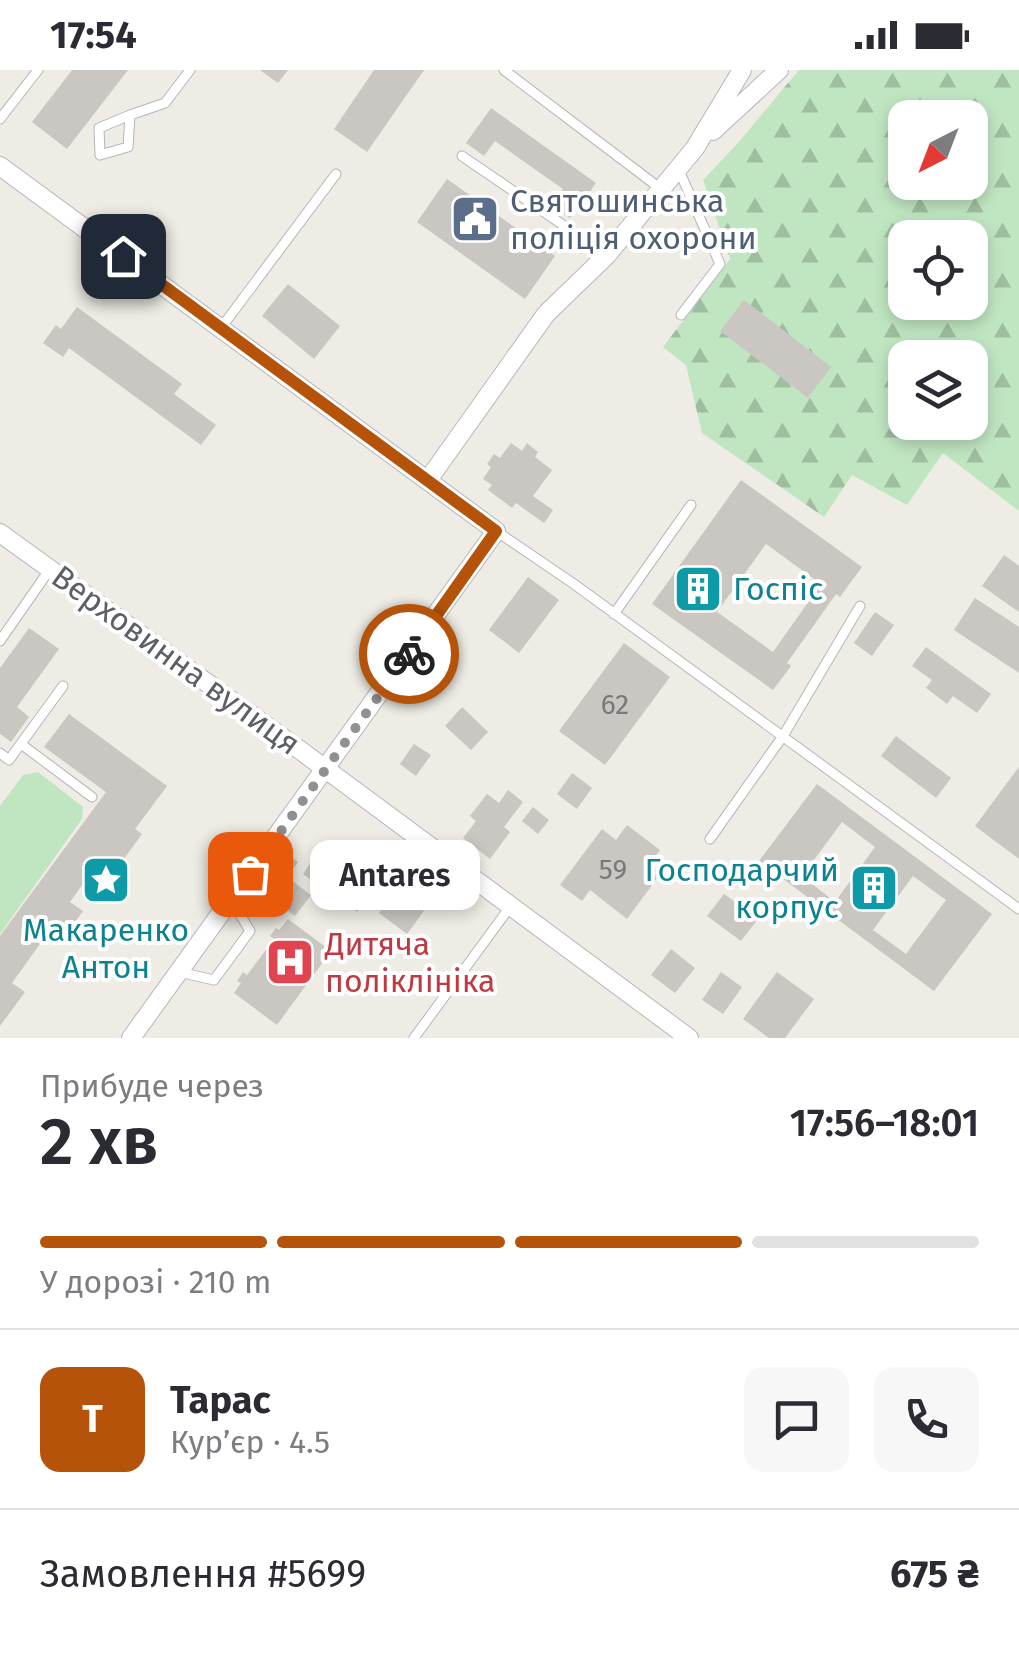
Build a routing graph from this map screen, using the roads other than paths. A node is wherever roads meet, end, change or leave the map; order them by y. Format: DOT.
graph roads {
  1 [pos="38,70"];
  2 [pos="190,70"];
  3 [pos="504,70"];
  4 [pos="779,70"];
  5 [pos="737,73"];
  6 [pos="130,114"];
  7 [pos="0,119"];
  8 [pos="695,148"];
  9 [pos="462,156"];
  10 [pos="0,166"];
  11 [pos="678,168"];
  12 [pos="336,174"];
  13 [pos="661,189"];
  14 [pos="607,255"];
  15 [pos="680,315"];
  16 [pos="222,328"];
  17 [pos="428,480"];
  18 [pos="691,505"];
  19 [pos="496,531"];
  20 [pos="0,533"];
  21 [pos="50,569"];
  22 [pos="860,606"];
  23 [pos="614,614"];
  24 [pos="0,641"];
  25 [pos="63,686"];
  26 [pos="782,736"];
  27 [pos="21,744"];
  28 [pos="0,754"];
  29 [pos="326,769"];
  30 [pos="92,797"];
  31 [pos="710,839"];
  32 [pos="231,900"];
  33 [pos="510,907"];
  34 [pos="1019,909"];
  35 [pos="179,972"];
  36 [pos="132,1038"];
  37 [pos="414,1038"];
  38 [pos="690,1038"];
  1 -- 7 [label="lane"];
  2 -- 6 [label="lane"];
  3 -- 13 [label="lane"];
  4 -- 8 [label="street"];
  5 -- 8 [label="street"];
  6 -- 6 [label="lane"];
  8 -- 11 [label="street"];
  9 -- 14 [label="lane"];
  10 -- 16 [label="street"];
  11 -- 13 [label="street"];
  11 -- 15 [label="lane"];
  12 -- 16 [label="lane"];
  13 -- 14 [label="street"];
  14 -- 17 [label="street"];
  16 -- 17 [label="street"];
  17 -- 19 [label="street"];
  18 -- 23 [label="lane"];
  19 -- 23 [label="lane"];
  19 -- 29 [label="street"];
  20 -- 21 [label="street, Верховинна вулиця"];
  21 -- 24 [label="lane"];
  21 -- 29 [label="street, Верховинна вулиця"];
  22 -- 26 [label="lane"];
  23 -- 26 [label="lane"];
  25 -- 27 [label="lane"];
  26 -- 31 [label="lane"];
  26 -- 34 [label="lane"];
  27 -- 28 [label="lane"];
  27 -- 30 [label="lane"];
  29 -- 32 [label="street"];
  29 -- 33 [label="street, Верховинна вулиця"];
  32 -- 35 [label="street"];
  32 -- 35 [label="lane"];
  33 -- 37 [label="lane"];
  33 -- 38 [label="street, Верховинна вулиця"];
  35 -- 36 [label="street"];
}
